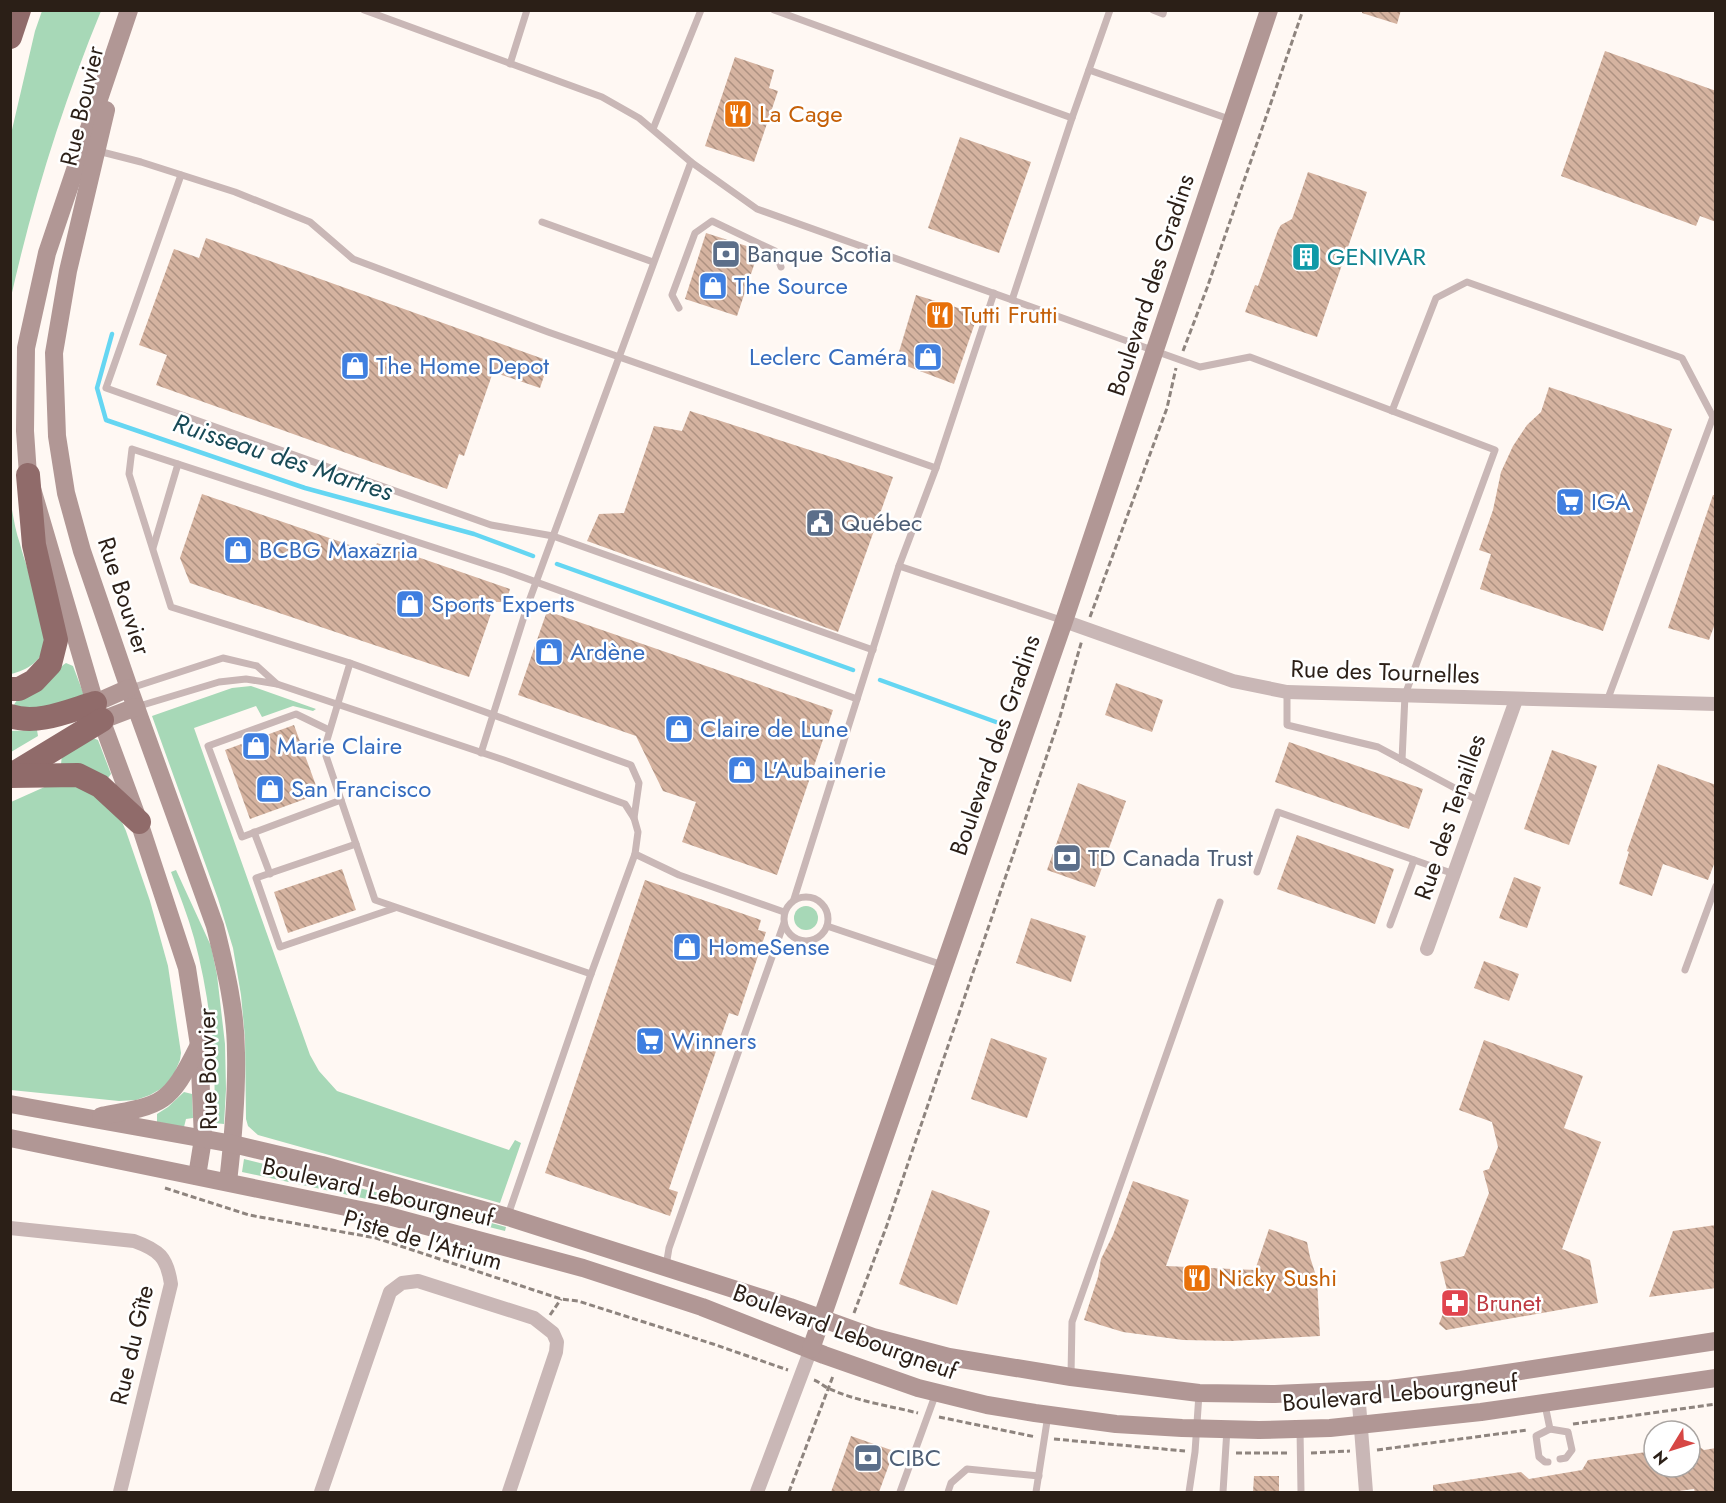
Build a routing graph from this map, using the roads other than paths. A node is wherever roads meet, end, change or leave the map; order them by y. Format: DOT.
graph roads {
  1 [pos="19,10"];
  2 [pos="364,10"];
  3 [pos="527,10"];
  4 [pos="701,10"];
  5 [pos="774,10"];
  6 [pos="1110,10"];
  7 [pos="1153,10"];
  8 [pos="1164,10"];
  9 [pos="1269,10"];
  10 [pos="128,14"];
  11 [pos="10,37"];
  12 [pos="510,64"];
  13 [pos="1089,70"];
  14 [pos="1072,118"];
  15 [pos="1232,120"];
  16 [pos="653,129"];
  17 [pos="97,151"];
  18 [pos="691,162"];
  19 [pos="181,175"];
  20 [pos="542,222"];
  21 [pos="653,262"];
  22 [pos="781,267"];
  23 [pos="994,293"];
  24 [pos="1012,300"];
  25 [pos="679,308"];
  26 [pos="1155,350"];
  27 [pos="620,358"];
  28 [pos="1392,411"];
  29 [pos="178,464"];
  30 [pos="936,468"];
  31 [pos="28,475"];
  32 [pos="553,537"];
  33 [pos="153,549"];
  34 [pos="899,566"];
  35 [pos="537,581"];
  36 [pos="1064,621"];
  37 [pos="873,650"];
  38 [pos="350,663"];
  39 [pos="277,684"];
  40 [pos="129,688"];
  41 [pos="10,689"];
  42 [pos="1287,692"];
  43 [pos="1405,695"];
  44 [pos="858,699"];
  45 [pos="1516,700"];
  46 [pos="1607,701"];
  47 [pos="337,703"];
  48 [pos="1716,704"];
  49 [pos="136,707"];
  50 [pos="98,712"];
  51 [pos="493,715"];
  52 [pos="10,716"];
  53 [pos="329,730"];
  54 [pos="481,753"];
  55 [pos="1402,760"];
  56 [pos="10,775"];
  57 [pos="341,800"];
  58 [pos="1479,801"];
  59 [pos="634,818"];
  60 [pos="139,822"];
  61 [pos="254,832"];
  62 [pos="356,844"];
  63 [pos="635,854"];
  64 [pos="1414,860"];
  65 [pos="1257,872"];
  66 [pos="270,874"];
  67 [pos="1454,874"];
  68 [pos="1716,886"];
  69 [pos="794,899"];
  70 [pos="1220,902"];
  71 [pos="395,908"];
  72 [pos="784,912"];
  73 [pos="783,922"];
  74 [pos="1390,925"];
  75 [pos="827,926"];
  76 [pos="1427,950"];
  77 [pos="943,965"];
  78 [pos="1685,970"];
  79 [pos="591,974"];
  80 [pos="199,1045"];
  81 [pos="10,1104"];
  82 [pos="89,1118"];
  83 [pos="10,1138"];
  84 [pos="203,1139"];
  85 [pos="233,1144"];
  86 [pos="197,1176"];
  87 [pos="228,1182"];
  88 [pos="508,1217"];
  89 [pos="10,1228"];
  90 [pos="666,1267"];
  91 [pos="821,1320"];
  92 [pos="1716,1341"];
  93 [pos="811,1349"];
  94 [pos="1071,1377"];
  95 [pos="1716,1378"];
  96 [pos="1358,1391"];
  97 [pos="936,1393"];
  98 [pos="1199,1393"];
  99 [pos="1545,1402"];
  100 [pos="1048,1415"];
  101 [pos="1361,1426"];
  102 [pos="1197,1428"];
  103 [pos="1227,1429"];
  104 [pos="1300,1429"];
  105 [pos="1550,1430"];
  106 [pos="1560,1460"];
  107 [pos="1548,1461"];
  108 [pos="1039,1476"];
  109 [pos="120,1492"];
  110 [pos="321,1492"];
  111 [pos="509,1492"];
  112 [pos="757,1492"];
  113 [pos="900,1492"];
  114 [pos="948,1492"];
  115 [pos="1036,1492"];
  116 [pos="1189,1492"];
  117 [pos="1224,1492"];
  118 [pos="1301,1492"];
  119 [pos="1366,1492"];
  1 -- 11 [label="highway"];
  2 -- 12 [label="lane"];
  3 -- 12 [label="lane"];
  4 -- 16 [label="lane"];
  5 -- 14 [label="lane"];
  6 -- 13 [label="lane"];
  7 -- 8 [label="lane"];
  9 -- 15 [label="street, Boulevard des Gradins"];
  10 -- 17 [label="street, Rue Bouvier"];
  10 -- 31 [label="street, Rue Bouvier"];
  12 -- 16 [label="lane"];
  13 -- 14 [label="lane"];
  13 -- 15 [label="lane"];
  14 -- 24 [label="lane"];
  15 -- 26 [label="street, Boulevard des Gradins"];
  16 -- 18 [label="lane"];
  17 -- 19 [label="lane"];
  17 -- 40 [label="street, Rue Bouvier"];
  18 -- 21 [label="lane"];
  18 -- 23 [label="lane"];
  19 -- 27 [label="lane"];
  19 -- 32 [label="lane"];
  20 -- 21 [label="lane"];
  21 -- 27 [label="lane"];
  22 -- 25 [label="lane"];
  23 -- 24 [label="lane"];
  23 -- 30 [label="lane"];
  24 -- 26 [label="lane"];
  26 -- 28 [label="lane"];
  26 -- 36 [label="street, Boulevard des Gradins"];
  27 -- 30 [label="lane"];
  27 -- 32 [label="lane"];
  28 -- 43 [label="lane"];
  28 -- 46 [label="lane"];
  29 -- 33 [label="lane"];
  29 -- 33 [label="lane"];
  29 -- 35 [label="lane"];
  30 -- 34 [label="lane"];
  31 -- 41 [label="highway"];
  31 -- 50 [label="street, Rue Bouvier"];
  32 -- 35 [label="lane"];
  32 -- 37 [label="lane"];
  33 -- 38 [label="lane"];
  34 -- 36 [label="lane"];
  34 -- 37 [label="lane"];
  35 -- 44 [label="lane"];
  35 -- 51 [label="lane"];
  36 -- 42 [label="street, Rue des Tournelles"];
  36 -- 77 [label="street, Boulevard des Gradins"];
  37 -- 44 [label="lane"];
  38 -- 47 [label="lane"];
  38 -- 51 [label="lane"];
  39 -- 40 [label="lane"];
  39 -- 47 [label="lane"];
  39 -- 49 [label="lane"];
  40 -- 49 [label="street, Rue Bouvier"];
  40 -- 50 [label="street"];
  42 -- 43 [label="street, Rue des Tournelles"];
  42 -- 55 [label="lane"];
  43 -- 45 [label="street, Rue des Tournelles"];
  43 -- 55 [label="lane"];
  44 -- 69 [label="lane"];
  45 -- 46 [label="street, Rue des Tournelles"];
  45 -- 58 [label="street, Rue des Tenailles"];
  46 -- 48 [label="street, Rue des Tournelles"];
  47 -- 53 [label="lane"];
  47 -- 54 [label="lane"];
  49 -- 50 [label="street"];
  49 -- 85 [label="street, Rue Bouvier"];
  50 -- 52 [label="highway"];
  50 -- 56 [label="highway"];
  50 -- 60 [label="street, Rue Bouvier"];
  51 -- 54 [label="lane"];
  51 -- 59 [label="lane"];
  53 -- 57 [label="lane"];
  53 -- 61 [label="lane"];
  54 -- 59 [label="lane"];
  55 -- 58 [label="lane"];
  56 -- 60 [label="highway"];
  57 -- 61 [label="lane"];
  57 -- 62 [label="lane"];
  58 -- 67 [label="street, Rue des Tenailles"];
  59 -- 63 [label="lane"];
  60 -- 80 [label="street, Rue Bouvier"];
  61 -- 66 [label="lane"];
  62 -- 66 [label="lane"];
  62 -- 71 [label="lane"];
  63 -- 72 [label="lane"];
  63 -- 79 [label="lane"];
  64 -- 65 [label="lane"];
  64 -- 67 [label="lane"];
  64 -- 74 [label="lane"];
  66 -- 71 [label="lane"];
  67 -- 76 [label="street, Rue des Tenailles"];
  68 -- 78 [label="lane"];
  69 -- 72 [label="lane"];
  69 -- 75 [label="lane"];
  70 -- 94 [label="lane"];
  71 -- 79 [label="lane"];
  72 -- 73 [label="lane"];
  73 -- 75 [label="lane"];
  73 -- 90 [label="lane"];
  75 -- 77 [label="lane"];
  77 -- 91 [label="street, Boulevard des Gradins"];
  79 -- 88 [label="lane"];
  80 -- 82 [label="street"];
  80 -- 84 [label="street, Rue Bouvier"];
  81 -- 82 [label="street, Boulevard Lebourgneuf"];
  82 -- 84 [label="street, Boulevard Lebourgneuf"];
  83 -- 86 [label="street, Boulevard Lebourgneuf"];
  84 -- 85 [label="street, Boulevard Lebourgneuf"];
  84 -- 86 [label="street, Rue Bouvier"];
  85 -- 87 [label="street, Rue Bouvier"];
  85 -- 88 [label="street, Boulevard Lebourgneuf"];
  86 -- 87 [label="street, Boulevard Lebourgneuf"];
  87 -- 93 [label="street, Boulevard Lebourgneuf"];
  88 -- 90 [label="street, Boulevard Lebourgneuf"];
  89 -- 109 [label="street, Rue du Gîte"];
  90 -- 91 [label="street, Boulevard Lebourgneuf"];
  91 -- 93 [label="street, Boulevard des Gradins"];
  91 -- 94 [label="street, Boulevard Lebourgneuf"];
  92 -- 96 [label="street, Boulevard Lebourgneuf"];
  93 -- 97 [label="street, Boulevard Lebourgneuf"];
  93 -- 112 [label="street, Boulevard des Gradins"];
  94 -- 98 [label="street, Boulevard Lebourgneuf"];
  95 -- 99 [label="street, Boulevard Lebourgneuf"];
  96 -- 98 [label="street, Boulevard Lebourgneuf"];
  96 -- 101 [label="street"];
  97 -- 100 [label="street, Boulevard Lebourgneuf"];
  97 -- 113 [label="lane"];
  98 -- 102 [label="lane"];
  99 -- 101 [label="street, Boulevard Lebourgneuf"];
  99 -- 105 [label="lane"];
  100 -- 102 [label="street, Boulevard Lebourgneuf"];
  100 -- 108 [label="lane"];
  101 -- 104 [label="street, Boulevard Lebourgneuf"];
  101 -- 119 [label="street"];
  102 -- 103 [label="street, Boulevard Lebourgneuf"];
  102 -- 116 [label="lane"];
  103 -- 104 [label="street, Boulevard Lebourgneuf"];
  103 -- 117 [label="lane"];
  104 -- 118 [label="lane"];
  105 -- 106 [label="lane"];
  105 -- 107 [label="lane"];
  108 -- 114 [label="lane"];
  108 -- 115 [label="lane"];
  110 -- 111 [label="street"];
}
